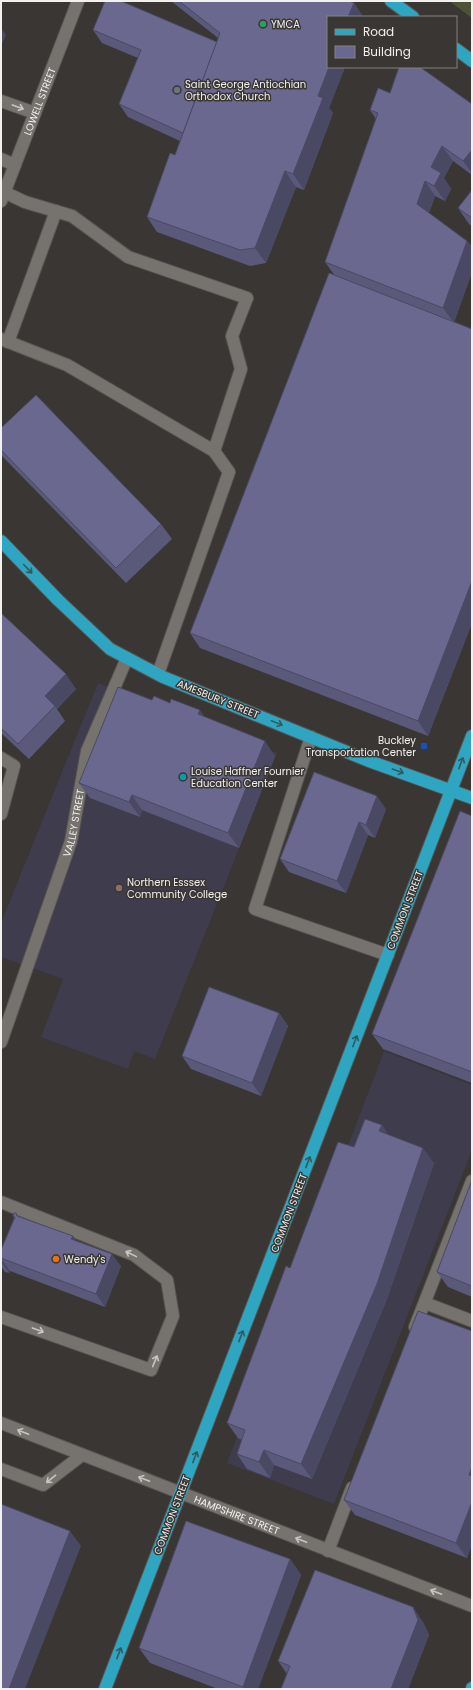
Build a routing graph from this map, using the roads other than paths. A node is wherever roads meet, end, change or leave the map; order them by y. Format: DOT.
graph roads {
  1 [pos="78,1"];
  2 [pos="391,1"];
  3 [pos="412,16"];
  4 [pos="457,50"];
  5 [pos="472,61"];
  6 [pos="1,102"];
  7 [pos="35,113"];
  8 [pos="1,158"];
  9 [pos="15,165"];
  10 [pos="3,196"];
  11 [pos="56,210"];
  12 [pos="5,340"];
  13 [pos="214,451"];
  14 [pos="1,541"];
  15 [pos="127,658"];
  16 [pos="158,674"];
  17 [pos="472,736"];
  18 [pos="312,737"];
  19 [pos="1,758"];
  20 [pos="451,790"];
  21 [pos="472,798"];
  22 [pos="1,814"];
  23 [pos="388,955"];
  24 [pos="1,1042"];
  25 [pos="472,1181"];
  26 [pos="1,1202"];
  27 [pos="425,1303"];
  28 [pos="1,1317"];
  29 [pos="472,1321"];
  30 [pos="410,1339"];
  31 [pos="1,1424"];
  32 [pos="82,1455"];
  33 [pos="1,1469"];
  34 [pos="357,1476"];
  35 [pos="181,1494"];
  36 [pos="328,1551"];
  37 [pos="472,1606"];
  38 [pos="105,1689"];
  1 -- 7 [label="street, LOWELL STREET"];
  2 -- 3 [label="main road"];
  4 -- 5 [label="main road"];
  6 -- 7 [label="street, one-way"];
  7 -- 9 [label="street, LOWELL STREET"];
  8 -- 9 [label="street"];
  9 -- 10 [label="street, LOWELL STREET"];
  10 -- 11 [label="street"];
  11 -- 12 [label="street"];
  11 -- 13 [label="street"];
  12 -- 13 [label="street"];
  13 -- 16 [label="street"];
  14 -- 15 [label="main road, AMESBURY STREET, one-way"];
  15 -- 16 [label="main road, AMESBURY STREET"];
  15 -- 24 [label="street, VALLEY STREET"];
  16 -- 18 [label="main road, AMESBURY STREET, one-way"];
  20 -- 17 [label="main road, COMMON STREET, one-way"];
  18 -- 20 [label="main road, AMESBURY STREET, one-way"];
  18 -- 23 [label="street"];
  19 -- 22 [label="street"];
  20 -- 21 [label="main road, AMESBURY STREET"];
  20 -- 23 [label="main road, COMMON STREET"];
  35 -- 23 [label="main road, COMMON STREET, one-way"];
  25 -- 27 [label="street"];
  28 -- 26 [label="street, one-way"];
  27 -- 29 [label="street"];
  27 -- 30 [label="street"];
  32 -- 31 [label="street, HAMPSHIRE STREET, one-way"];
  32 -- 33 [label="street, one-way"];
  35 -- 32 [label="street, HAMPSHIRE STREET, one-way"];
  34 -- 36 [label="street"];
  36 -- 35 [label="street, HAMPSHIRE STREET, one-way"];
  38 -- 35 [label="main road, COMMON STREET, one-way"];
  37 -- 36 [label="street, HAMPSHIRE STREET, one-way"];
}
